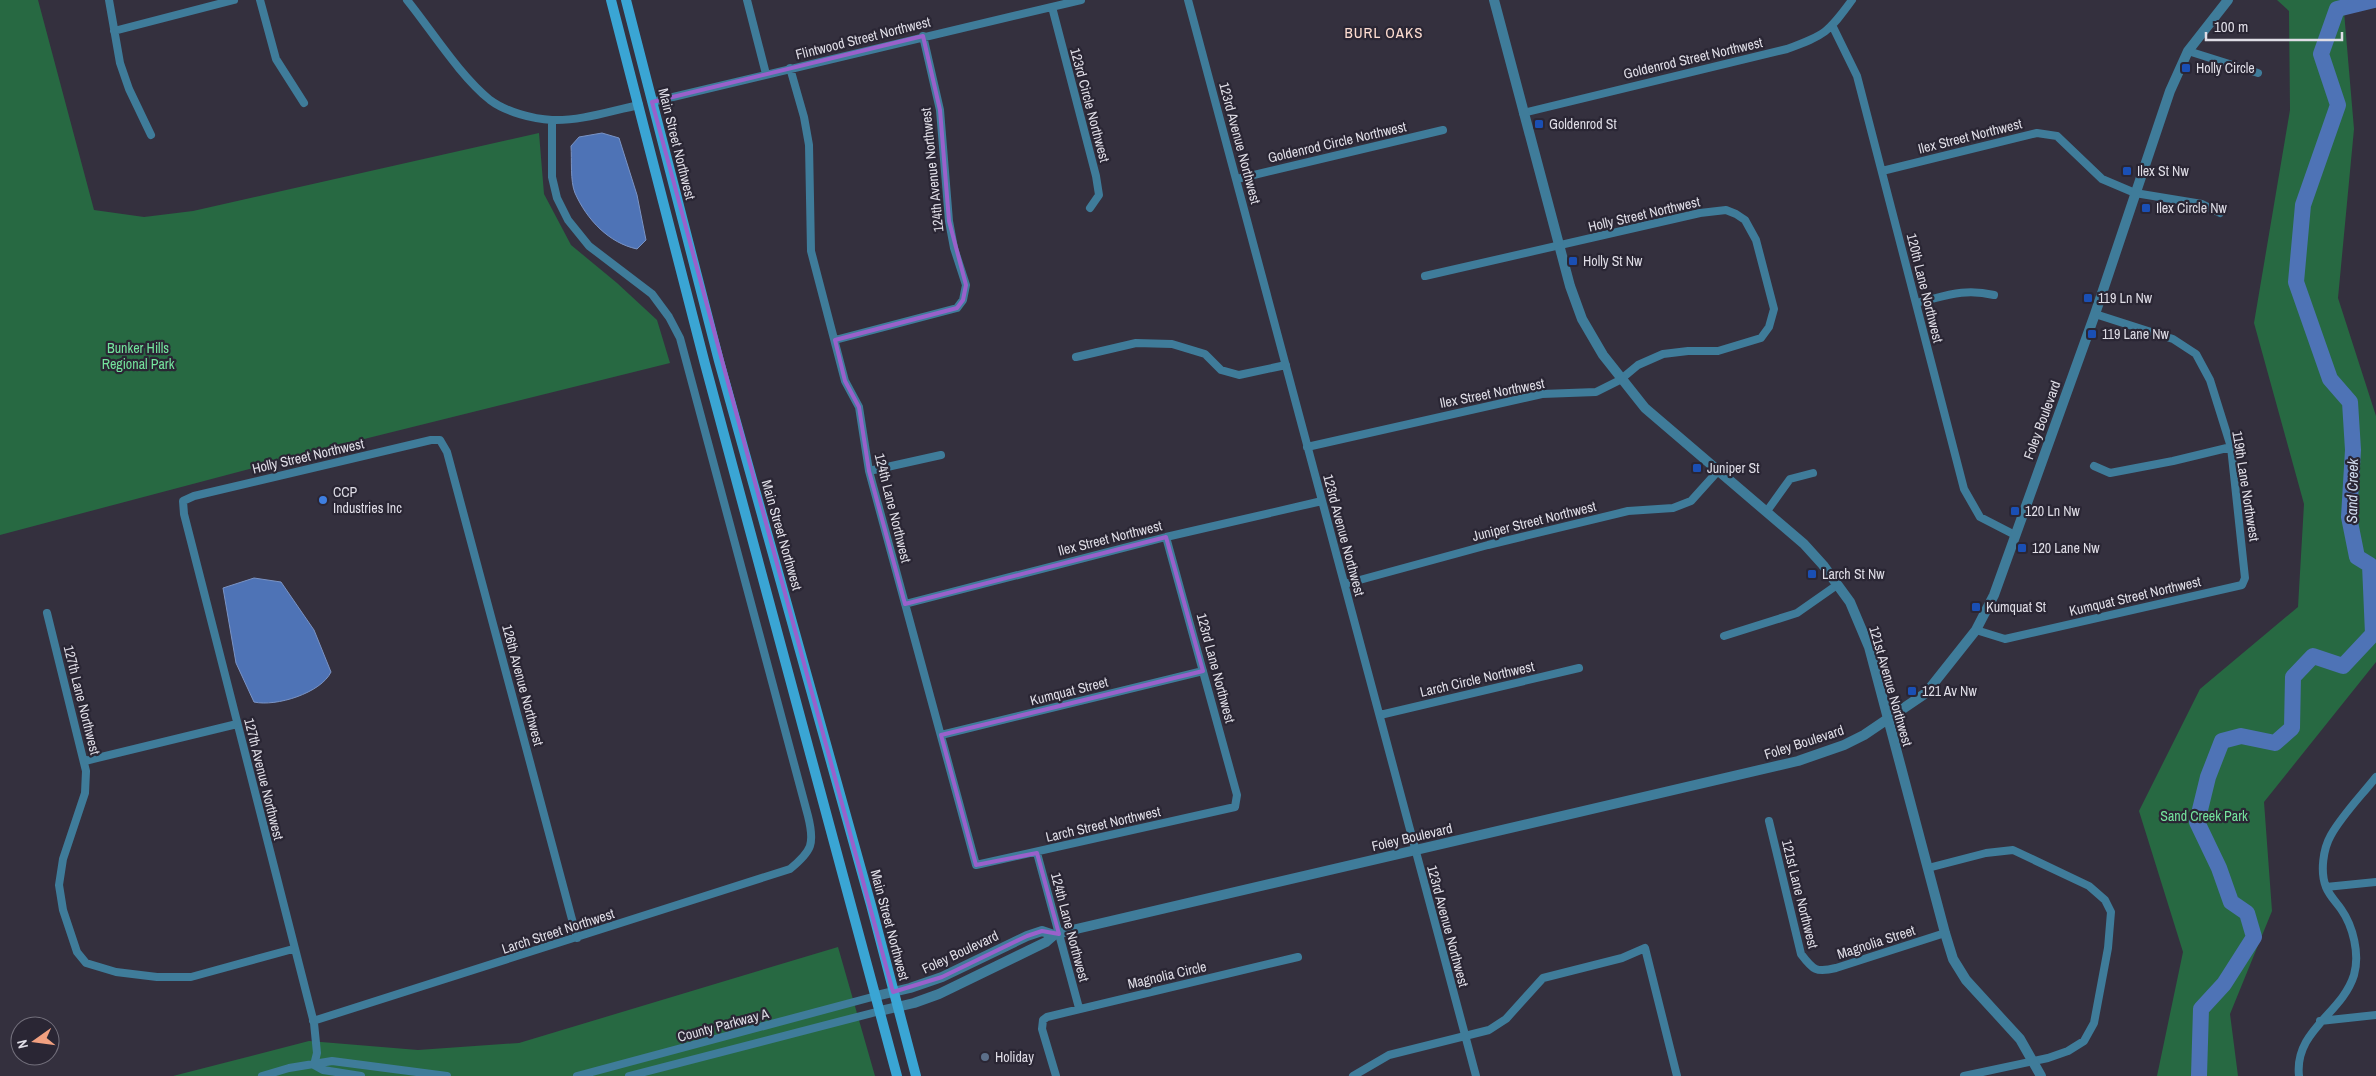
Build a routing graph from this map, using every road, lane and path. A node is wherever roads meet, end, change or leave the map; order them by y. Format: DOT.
graph roads {
  1 [pos="108,0"];
  2 [pos="234,0"];
  3 [pos="260,0"];
  4 [pos="406,0"];
  5 [pos="611,0"];
  6 [pos="626,0"];
  7 [pos="747,0"];
  8 [pos="1081,0"];
  9 [pos="1188,0"];
  10 [pos="1494,0"];
  11 [pos="1852,0"];
  12 [pos="2228,0"];
  13 [pos="1052,7"];
  14 [pos="1833,27"];
  15 [pos="114,31"];
  16 [pos="923,36"];
  17 [pos="2188,51"];
  18 [pos="790,68"];
  19 [pos="2258,73"];
  20 [pos="766,74"];
  21 [pos="652,102"];
  22 [pos="304,103"];
  23 [pos="638,105"];
  24 [pos="1524,113"];
  25 [pos="552,120"];
  26 [pos="1443,130"];
  27 [pos="151,135"];
  28 [pos="1882,171"];
  29 [pos="1237,179"];
  30 [pos="2135,193"];
  31 [pos="1090,208"];
  32 [pos="2220,212"];
  33 [pos="1560,247"];
  34 [pos="1425,276"];
  35 [pos="1994,295"];
  36 [pos="1916,303"];
  37 [pos="2095,314"];
  38 [pos="1761,338"];
  39 [pos="836,340"];
  40 [pos="1076,357"];
  41 [pos="1286,365"];
  42 [pos="1620,380"];
  43 [pos="440,440"];
  44 [pos="1307,447"];
  45 [pos="2231,447"];
  46 [pos="941,455"];
  47 [pos="2094,466"];
  48 [pos="869,471"];
  49 [pos="1718,471"];
  50 [pos="1813,473"];
  51 [pos="183,500"];
  52 [pos="1322,501"];
  53 [pos="1767,510"];
  54 [pos="2015,535"];
  55 [pos="1166,537"];
  56 [pos="1345,584"];
  57 [pos="2242,585"];
  58 [pos="1837,586"];
  59 [pos="905,604"];
  60 [pos="47,612"];
  61 [pos="1976,630"];
  62 [pos="1724,636"];
  63 [pos="1579,668"];
  64 [pos="1203,671"];
  65 [pos="1380,715"];
  66 [pos="1888,719"];
  67 [pos="237,724"];
  68 [pos="940,735"];
  69 [pos="85,761"];
  70 [pos="2376,777"];
  71 [pos="1235,807"];
  72 [pos="1769,821"];
  73 [pos="1415,850"];
  74 [pos="1037,853"];
  75 [pos="976,865"];
  76 [pos="1928,868"];
  77 [pos="2376,882"];
  78 [pos="2326,887"];
  79 [pos="1945,933"];
  80 [pos="1056,935"];
  81 [pos="578,938"];
  82 [pos="293,949"];
  83 [pos="1298,957"];
  84 [pos="1814,969"];
  85 [pos="893,992"];
  86 [pos="876,996"];
  87 [pos="897,1007"];
  88 [pos="1079,1008"];
  89 [pos="880,1011"];
  90 [pos="2376,1015"];
  91 [pos="313,1021"];
  92 [pos="2320,1021"];
  93 [pos="1465,1037"];
  94 [pos="2034,1062"];
  95 [pos="314,1065"];
  96 [pos="262,1076"];
  97 [pos="361,1076"];
  98 [pos="447,1076"];
  99 [pos="576,1076"];
  100 [pos="629,1076"];
  101 [pos="897,1076"];
  102 [pos="916,1076"];
  103 [pos="1056,1076"];
  104 [pos="1353,1076"];
  105 [pos="1476,1076"];
  106 [pos="1677,1076"];
  107 [pos="1964,1076"];
  108 [pos="2041,1076"];
  109 [pos="2299,1076"];
  1 -- 15 [label="street"];
  2 -- 15 [label="street"];
  3 -- 22 [label="street"];
  4 -- 25 [label="street"];
  5 -- 23 [label="main road, Main Street Northwest"];
  6 -- 21 [label="main road, Main Street Northwest"];
  7 -- 20 [label="street"];
  8 -- 13 [label="street, Flintwood Street Northwest"];
  9 -- 29 [label="street, 123rd Avenue Northwest"];
  10 -- 24 [label="street, 121st Avenue Northwest"];
  11 -- 14 [label="street, Goldenrod Street Northwest"];
  12 -- 17 [label="street, Foley Boulevard"];
  13 -- 16 [label="street, Flintwood Street Northwest"];
  13 -- 31 [label="street, 123rd Circle Northwest"];
  14 -- 24 [label="street, Goldenrod Street Northwest"];
  14 -- 28 [label="street, 120th Lane Northwest"];
  15 -- 27 [label="street"];
  16 -- 18 [label="street, Flintwood Street Northwest"];
  16 -- 39 [label="street, 124th Avenue Northwest"];
  17 -- 19 [label="street"];
  17 -- 30 [label="street, Foley Boulevard"];
  18 -- 20 [label="street, Flintwood Street Northwest"];
  18 -- 39 [label="street, 124th Lane Northwest"];
  20 -- 21 [label="street, Flintwood Street Northwest"];
  21 -- 85 [label="main road, Main Street Northwest"];
  23 -- 25 [label="street"];
  23 -- 86 [label="main road, Main Street Northwest"];
  24 -- 33 [label="street, 121st Avenue Northwest"];
  25 -- 81 [label="street, Larch Street Northwest"];
  26 -- 29 [label="street, Goldenrod Circle Northwest"];
  28 -- 30 [label="street, Ilex Street Northwest"];
  28 -- 36 [label="street, 120th Lane Northwest"];
  29 -- 41 [label="street, 123rd Avenue Northwest"];
  30 -- 32 [label="street, Ilex Street Northwest"];
  30 -- 37 [label="street, Foley Boulevard"];
  33 -- 34 [label="street, Holly Street Northwest"];
  33 -- 38 [label="street, Holly Street Northwest"];
  33 -- 42 [label="street, 121st Avenue Northwest"];
  35 -- 36 [label="street"];
  36 -- 54 [label="street, 120th Lane Northwest"];
  37 -- 45 [label="street, 119th Lane Northwest"];
  37 -- 54 [label="street, Foley Boulevard"];
  38 -- 42 [label="street, Ilex Street Northwest"];
  39 -- 48 [label="street, 124th Lane Northwest"];
  40 -- 41 [label="street"];
  41 -- 44 [label="street, 123rd Avenue Northwest"];
  42 -- 44 [label="street, Ilex Street Northwest"];
  42 -- 49 [label="street, 121st Avenue Northwest"];
  43 -- 51 [label="street, Holly Street Northwest"];
  43 -- 81 [label="street, 126th Avenue Northwest"];
  44 -- 52 [label="street, 123rd Avenue Northwest"];
  45 -- 47 [label="street"];
  45 -- 57 [label="street, 119th Lane Northwest"];
  46 -- 48 [label="street"];
  48 -- 59 [label="street, 124th Lane Northwest"];
  49 -- 53 [label="street, 121st Avenue Northwest"];
  49 -- 56 [label="street, Juniper Street Northwest"];
  50 -- 53 [label="street"];
  51 -- 67 [label="street, 127th Avenue Northwest"];
  52 -- 55 [label="street, Ilex Street Northwest"];
  52 -- 56 [label="street, 123rd Avenue Northwest"];
  53 -- 58 [label="street, 121st Avenue Northwest"];
  54 -- 61 [label="street, Foley Boulevard"];
  55 -- 59 [label="street, Ilex Street Northwest"];
  55 -- 64 [label="street, 123rd Lane Northwest"];
  56 -- 65 [label="street, 123rd Avenue Northwest"];
  57 -- 61 [label="street, Kumquat Street Northwest"];
  58 -- 62 [label="street"];
  58 -- 66 [label="street, 121st Avenue Northwest"];
  59 -- 68 [label="street, 124th Lane Northwest"];
  60 -- 69 [label="street, 127th Lane Northwest"];
  61 -- 66 [label="street, Foley Boulevard"];
  63 -- 65 [label="street, Larch Circle Northwest"];
  64 -- 68 [label="street, Kumquat Street"];
  64 -- 71 [label="street, 123rd Lane Northwest"];
  65 -- 73 [label="street, 123rd Avenue Northwest"];
  66 -- 73 [label="street, Foley Boulevard"];
  66 -- 76 [label="street, 121st Avenue Northwest"];
  67 -- 69 [label="street"];
  67 -- 82 [label="street, 127th Avenue Northwest"];
  68 -- 75 [label="street, 124th Lane Northwest"];
  69 -- 82 [label="street, 127th Lane Northwest"];
  70 -- 78 [label="street"];
  71 -- 74 [label="street, Larch Street Northwest"];
  72 -- 84 [label="street, 121st Lane Northwest"];
  73 -- 80 [label="street, Foley Boulevard"];
  73 -- 93 [label="street, 123rd Avenue Northwest"];
  74 -- 75 [label="street, Larch Street Northwest"];
  74 -- 80 [label="street, 124th Lane Northwest"];
  76 -- 79 [label="street, 121st Avenue Northwest"];
  76 -- 94 [label="street"];
  77 -- 78 [label="street"];
  78 -- 92 [label="street"];
  79 -- 84 [label="street, Magnolia Street"];
  79 -- 94 [label="street, 121st Avenue Northwest"];
  80 -- 85 [label="street, Foley Boulevard"];
  80 -- 87 [label="street, Foley Boulevard"];
  80 -- 88 [label="street, 124th Lane Northwest"];
  81 -- 91 [label="street, Larch Street Northwest"];
  82 -- 91 [label="street, 127th Avenue Northwest"];
  83 -- 88 [label="street, Magnolia Circle"];
  85 -- 86 [label="street, Foley Boulevard"];
  85 -- 87 [label="main road, Main Street Northwest"];
  86 -- 89 [label="main road, Main Street Northwest"];
  86 -- 99 [label="street, County Parkway A"];
  87 -- 89 [label="street, Foley Boulevard"];
  87 -- 102 [label="main road, Main Street Northwest"];
  88 -- 103 [label="street, Magnolia Circle"];
  89 -- 100 [label="street, County Parkway A"];
  89 -- 101 [label="main road, Main Street Northwest"];
  90 -- 92 [label="street"];
  91 -- 95 [label="street, 127th Avenue Northwest"];
  92 -- 109 [label="street"];
  93 -- 104 [label="street"];
  93 -- 105 [label="street, 123rd Avenue Northwest"];
  93 -- 106 [label="street"];
  94 -- 107 [label="street"];
  94 -- 108 [label="street, 121st Avenue Northwest"];
  95 -- 96 [label="street"];
  95 -- 97 [label="street"];
  95 -- 98 [label="street"];
}
